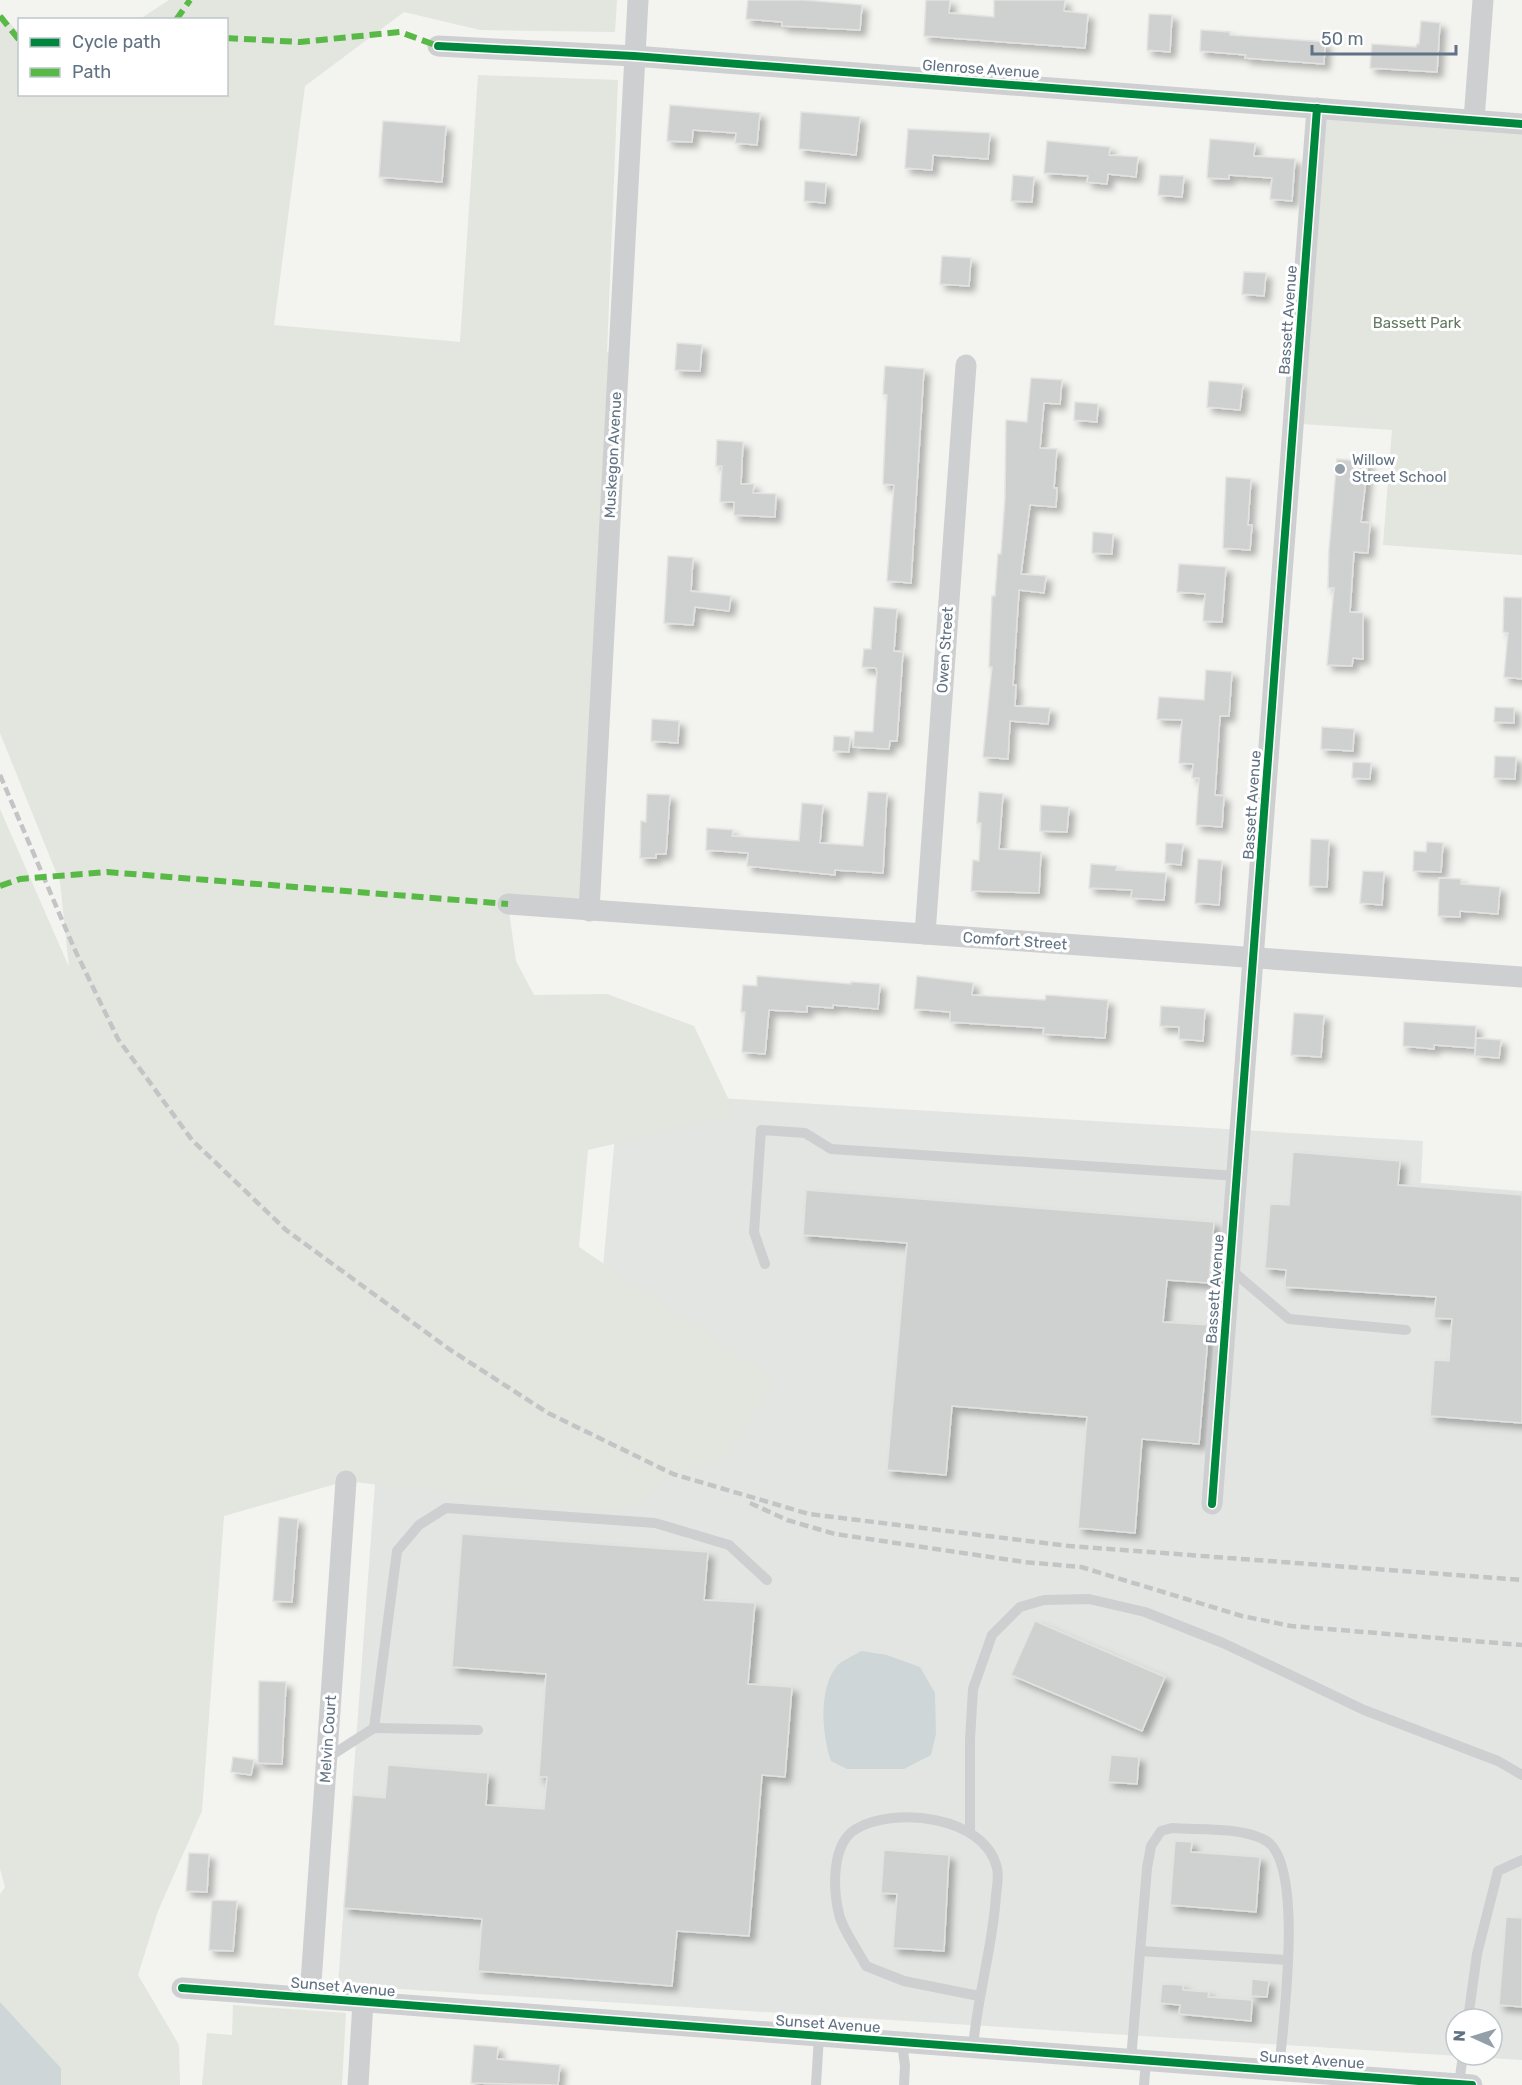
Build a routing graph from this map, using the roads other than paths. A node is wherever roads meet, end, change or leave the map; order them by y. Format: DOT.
graph roads {
  1 [pos="638,0"];
  2 [pos="1483,0"];
  3 [pos="438,46"];
  4 [pos="634,56"];
  5 [pos="1317,108"];
  6 [pos="1474,120"];
  7 [pos="1522,124"];
  8 [pos="966,365"];
  9 [pos="508,904"];
  10 [pos="589,911"];
  11 [pos="924,934"];
  12 [pos="1255,958"];
  13 [pos="1522,977"];
  14 [pos="1238,1176"];
  15 [pos="765,1264"];
  16 [pos="1230,1269"];
  17 [pos="1406,1330"];
  18 [pos="346,1481"];
  19 [pos="1212,1504"];
  20 [pos="766,1580"];
  21 [pos="374,1728"];
  22 [pos="478,1730"];
  23 [pos="326,1758"];
  24 [pos="1522,1776"];
  25 [pos="970,1831"];
  26 [pos="1522,1860"];
  27 [pos="1140,1952"];
  28 [pos="1288,1960"];
  29 [pos="182,1988"];
  30 [pos="979,1996"];
  31 [pos="310,1997"];
  32 [pos="363,2002"];
  33 [pos="1470,2007"];
  34 [pos="819,2036"];
  35 [pos="902,2043"];
  36 [pos="974,2048"];
  37 [pos="1139,2060"];
  38 [pos="1464,2067"];
  39 [pos="1279,2071"];
  40 [pos="1305,2079"];
  41 [pos="358,2085"];
  42 [pos="816,2085"];
  43 [pos="904,2085"];
  44 [pos="1144,2085"];
  45 [pos="1466,2085"];
  1 -- 4 [label="street, Muskegon Avenue"];
  2 -- 6 [label="street"];
  3 -- 4 [label="street, Glenrose Avenue"];
  4 -- 5 [label="street, Glenrose Avenue"];
  4 -- 10 [label="street, Muskegon Avenue"];
  5 -- 6 [label="street, Glenrose Avenue"];
  5 -- 12 [label="street, Bassett Avenue"];
  6 -- 7 [label="street, Glenrose Avenue"];
  8 -- 11 [label="street, Owen Street"];
  9 -- 10 [label="street, Comfort Street"];
  10 -- 11 [label="street, Comfort Street"];
  11 -- 12 [label="street, Comfort Street"];
  12 -- 13 [label="street, Comfort Street"];
  12 -- 14 [label="street, Bassett Avenue"];
  14 -- 15 [label="lane"];
  14 -- 16 [label="street, Bassett Avenue"];
  16 -- 17 [label="lane"];
  16 -- 19 [label="street, Bassett Avenue"];
  18 -- 23 [label="street, Melvin Court"];
  20 -- 21 [label="lane"];
  21 -- 22 [label="lane"];
  21 -- 23 [label="lane"];
  23 -- 31 [label="street, Melvin Court"];
  24 -- 25 [label="lane"];
  25 -- 30 [label="lane"];
  25 -- 30 [label="lane"];
  26 -- 33 [label="lane"];
  27 -- 28 [label="lane"];
  27 -- 28 [label="lane"];
  27 -- 37 [label="lane"];
  28 -- 39 [label="lane"];
  29 -- 31 [label="street, Sunset Avenue"];
  30 -- 36 [label="lane"];
  31 -- 32 [label="street, Sunset Avenue"];
  32 -- 34 [label="street, Sunset Avenue"];
  32 -- 41 [label="street"];
  34 -- 35 [label="street, Sunset Avenue"];
  34 -- 42 [label="lane"];
  35 -- 36 [label="street, Sunset Avenue"];
  35 -- 43 [label="lane"];
  36 -- 37 [label="street, Sunset Avenue"];
  37 -- 39 [label="street, Sunset Avenue"];
  37 -- 44 [label="lane"];
  38 -- 45 [label="lane"];
  39 -- 40 [label="street, Sunset Avenue"];
  40 -- 45 [label="street, Sunset Avenue"];
}
